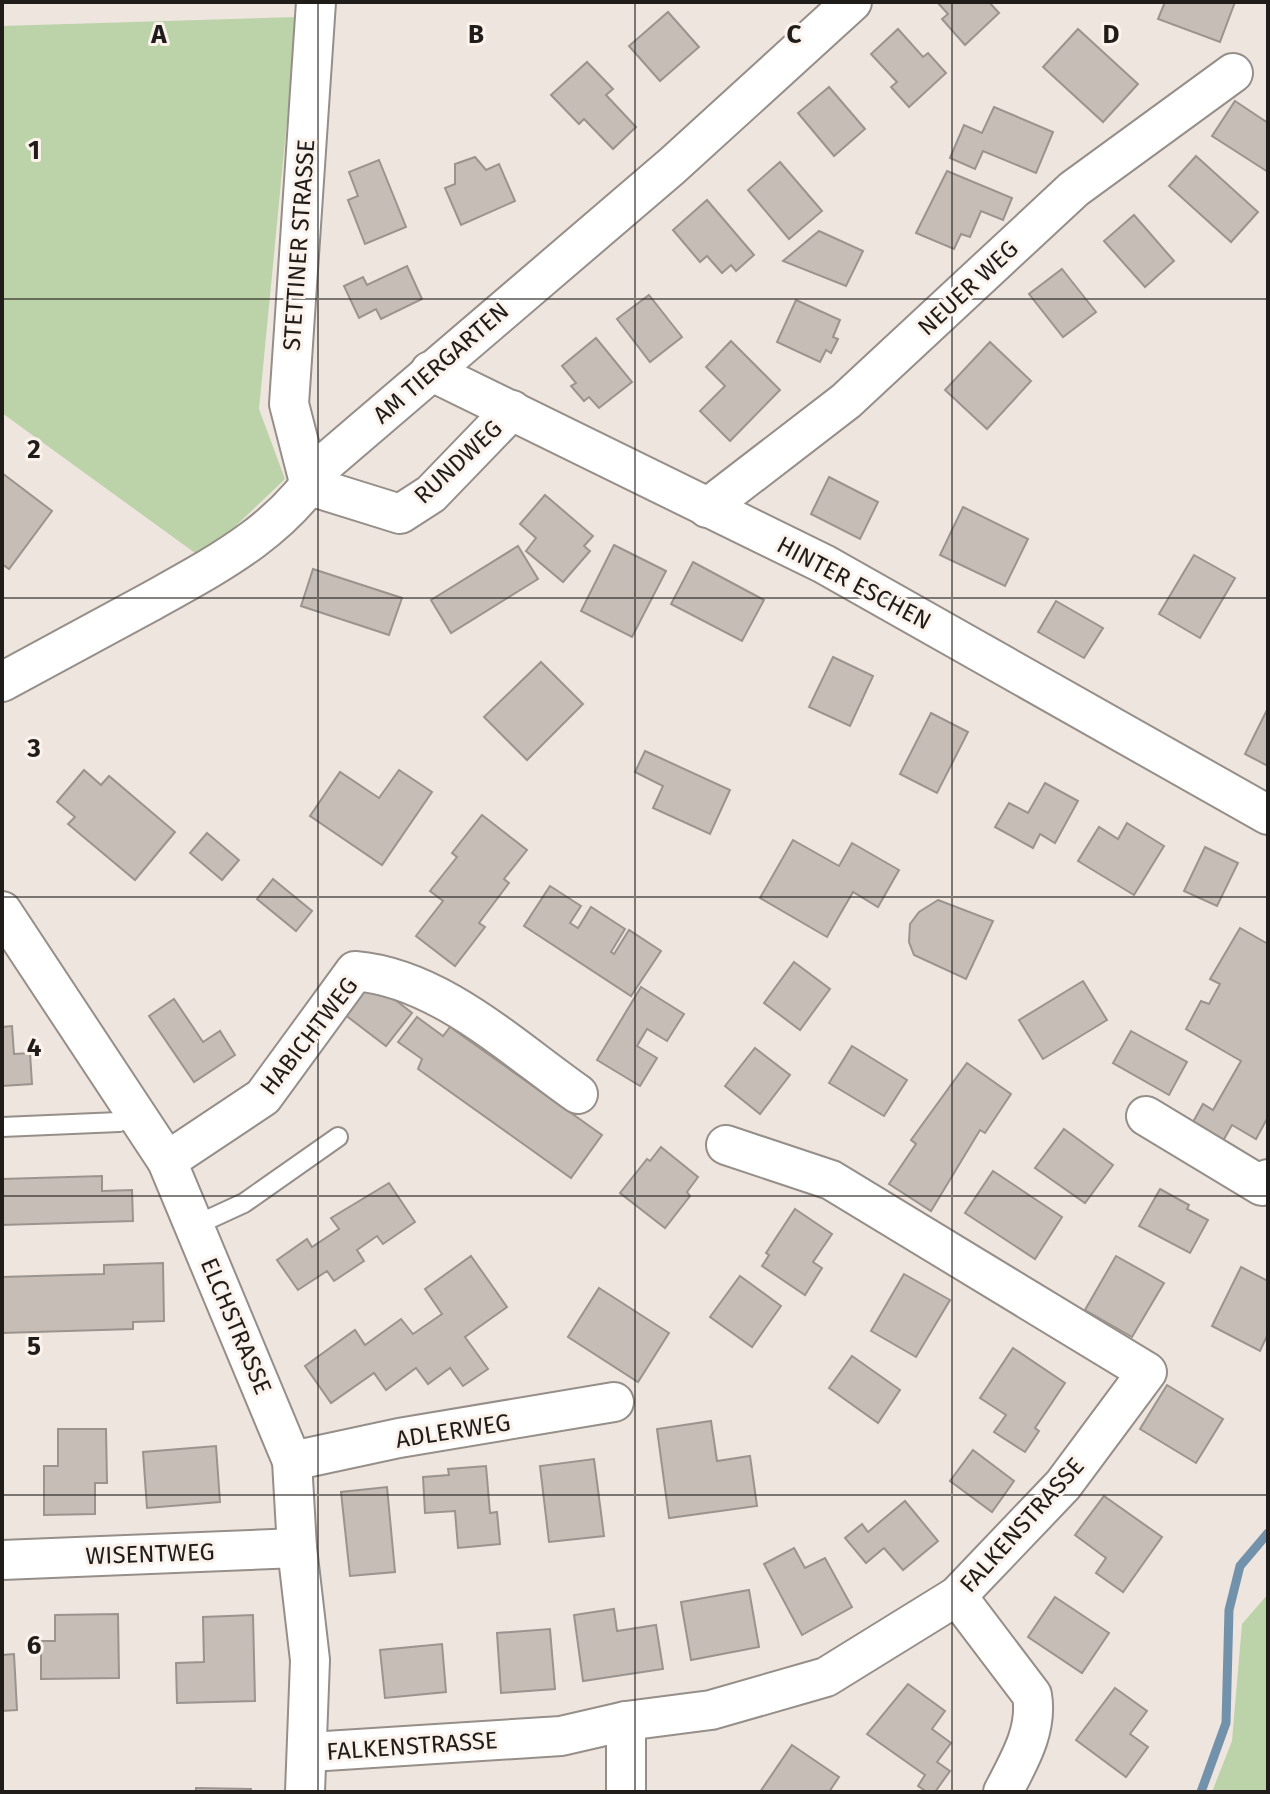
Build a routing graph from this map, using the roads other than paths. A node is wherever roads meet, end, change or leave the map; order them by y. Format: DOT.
graph roads {
  1 [pos="316,2"];
  2 [pos="852,2"];
  3 [pos="1233,73"];
  4 [pos="430,371"];
  5 [pos="512,410"];
  6 [pos="310,486"];
  7 [pos="707,508"];
  8 [pos="2,682"];
  9 [pos="1268,815"];
  10 [pos="2,911"];
  11 [pos="578,1094"];
  12 [pos="138,1115"];
  13 [pos="1146,1116"];
  14 [pos="2,1127"];
  15 [pos="338,1137"];
  16 [pos="726,1145"];
  17 [pos="167,1161"];
  18 [pos="1268,1179"];
  19 [pos="194,1226"];
  20 [pos="614,1402"];
  21 [pos="292,1461"];
  22 [pos="297,1548"];
  23 [pos="2,1560"];
  24 [pos="957,1596"];
  25 [pos="626,1721"];
  26 [pos="310,1752"];
  27 [pos="305,1792"];
  28 [pos="626,1792"];
  29 [pos="1003,1792"];
  1 -- 6 [label="street, STETTINER STRASSE"];
  2 -- 4 [label="street, AM TIERGARTEN"];
  3 -- 7 [label="street, NEUER WEG"];
  4 -- 5 [label="street, HINTER ESCHEN"];
  4 -- 6 [label="street, AM TIERGARTEN"];
  5 -- 6 [label="street, RUNDWEG"];
  5 -- 7 [label="street, HINTER ESCHEN"];
  6 -- 8 [label="street, AM TIERGARTEN"];
  7 -- 9 [label="street, HINTER ESCHEN"];
  10 -- 12 [label="street, ELCHSTRASSE"];
  11 -- 17 [label="street, HABICHTWEG"];
  12 -- 14 [label="lane"];
  12 -- 17 [label="street, ELCHSTRASSE"];
  13 -- 18 [label="street"];
  15 -- 19 [label="lane"];
  16 -- 24 [label="street, FALKENSTRASSE"];
  17 -- 19 [label="street, ELCHSTRASSE"];
  19 -- 21 [label="street, ELCHSTRASSE"];
  20 -- 21 [label="street, ADLERWEG"];
  21 -- 22 [label="street, ELCHSTRASSE"];
  22 -- 23 [label="street, WISENTWEG"];
  22 -- 26 [label="street, ELCHSTRASSE"];
  24 -- 25 [label="street, FALKENSTRASSE"];
  24 -- 29 [label="street"];
  25 -- 26 [label="street, FALKENSTRASSE"];
  25 -- 28 [label="street"];
  26 -- 27 [label="street, ELCHSTRASSE"];
}
